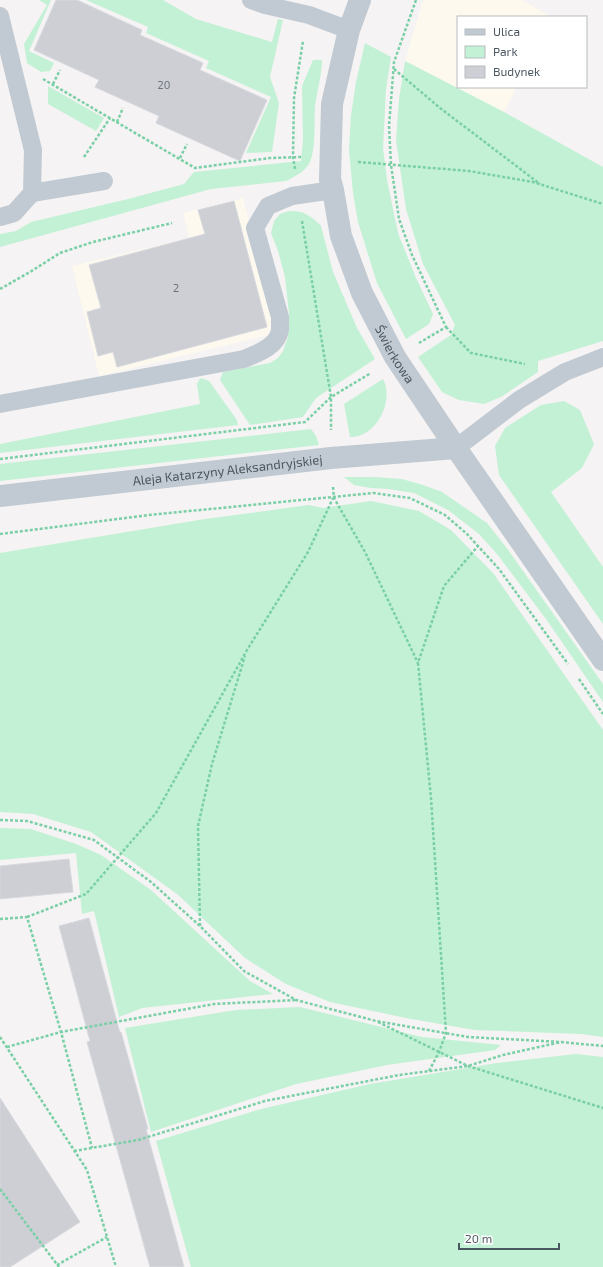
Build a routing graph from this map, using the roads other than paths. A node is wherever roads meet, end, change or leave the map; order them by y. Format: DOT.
graph roads {
  1 [pos="251,0"];
  2 [pos="360,0"];
  3 [pos="0,16"];
  4 [pos="349,30"];
  5 [pos="104,181"];
  6 [pos="333,190"];
  7 [pos="32,193"];
  8 [pos="0,217"];
  9 [pos="603,358"];
  10 [pos="0,404"];
  11 [pos="456,448"];
  12 [pos="0,496"];
  13 [pos="603,660"];
  1 -- 4 [label="lane"];
  2 -- 4 [label="street, Świerkowa"];
  3 -- 7 [label="lane"];
  4 -- 6 [label="street, Świerkowa"];
  5 -- 7 [label="lane"];
  6 -- 10 [label="lane"];
  6 -- 11 [label="street, Świerkowa"];
  7 -- 8 [label="lane"];
  9 -- 11 [label="lane"];
  11 -- 12 [label="street, Aleja Katarzyny Aleksandryjskiej"];
  11 -- 13 [label="street, Świerkowa"];
}
